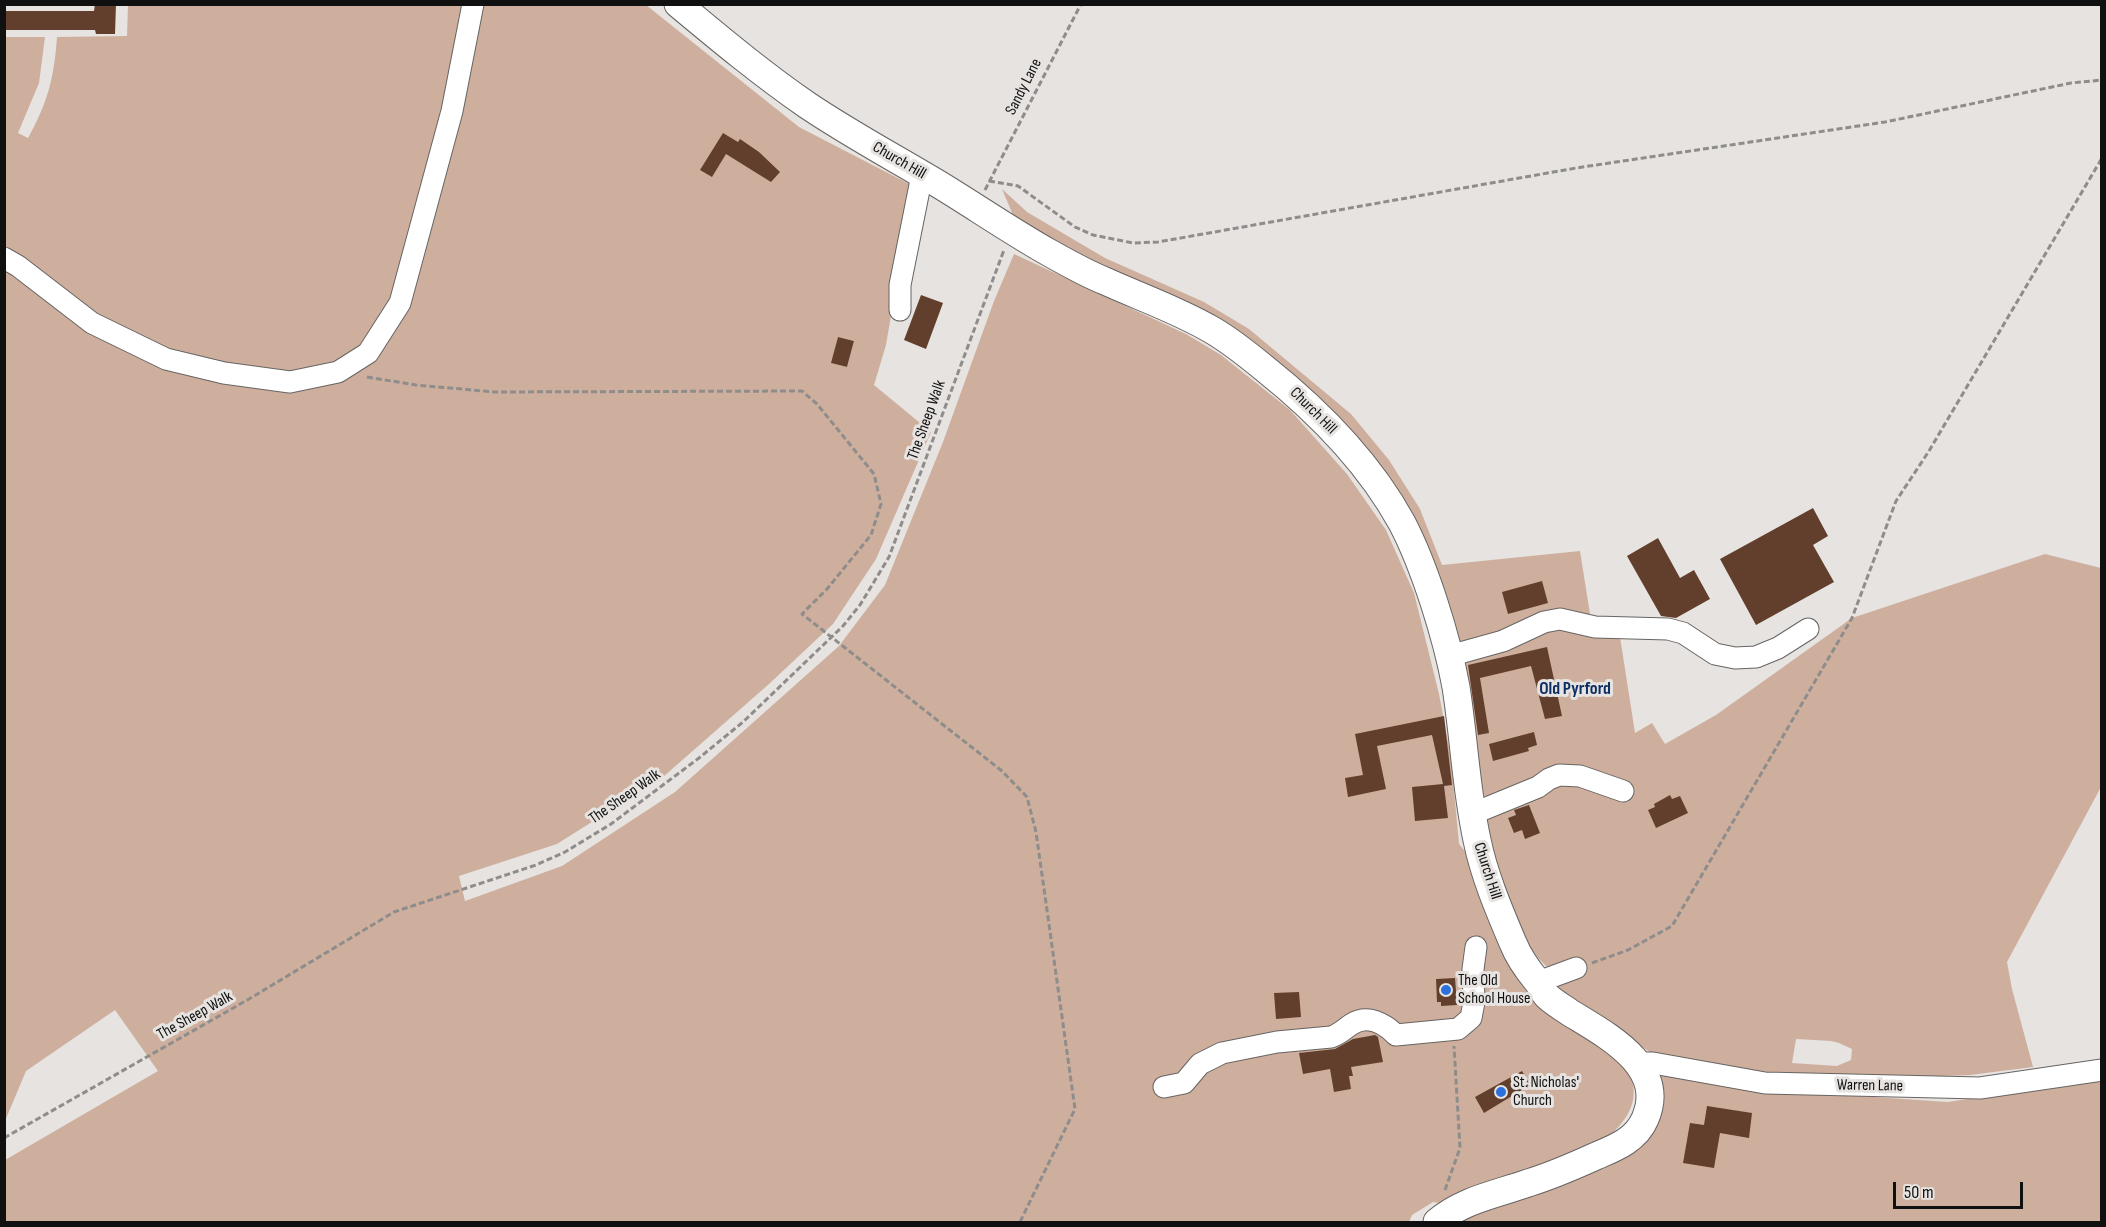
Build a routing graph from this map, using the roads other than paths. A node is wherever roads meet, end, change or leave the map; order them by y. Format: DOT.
graph roads {
  1 [pos="473,4"];
  2 [pos="678,4"];
  3 [pos="922,175"];
  4 [pos="4,258"];
  5 [pos="900,310"];
  6 [pos="1808,629"];
  7 [pos="1449,656"];
  8 [pos="1623,791"];
  9 [pos="1472,814"];
  10 [pos="1476,947"];
  11 [pos="1576,968"];
  12 [pos="1538,982"];
  13 [pos="1638,1063"];
  14 [pos="2102,1070"];
  15 [pos="1164,1087"];
  16 [pos="1437,1222"];
  1 -- 4 [label="street"];
  2 -- 3 [label="main road, Church Hill"];
  3 -- 5 [label="street"];
  3 -- 7 [label="main road, Church Hill"];
  6 -- 7 [label="street"];
  7 -- 9 [label="main road, Church Hill"];
  8 -- 9 [label="street"];
  9 -- 12 [label="main road, Church Hill"];
  10 -- 15 [label="street"];
  11 -- 12 [label="street"];
  12 -- 13 [label="main road, Church Hill"];
  13 -- 14 [label="street, Warren Lane"];
  13 -- 16 [label="main road"];
}
